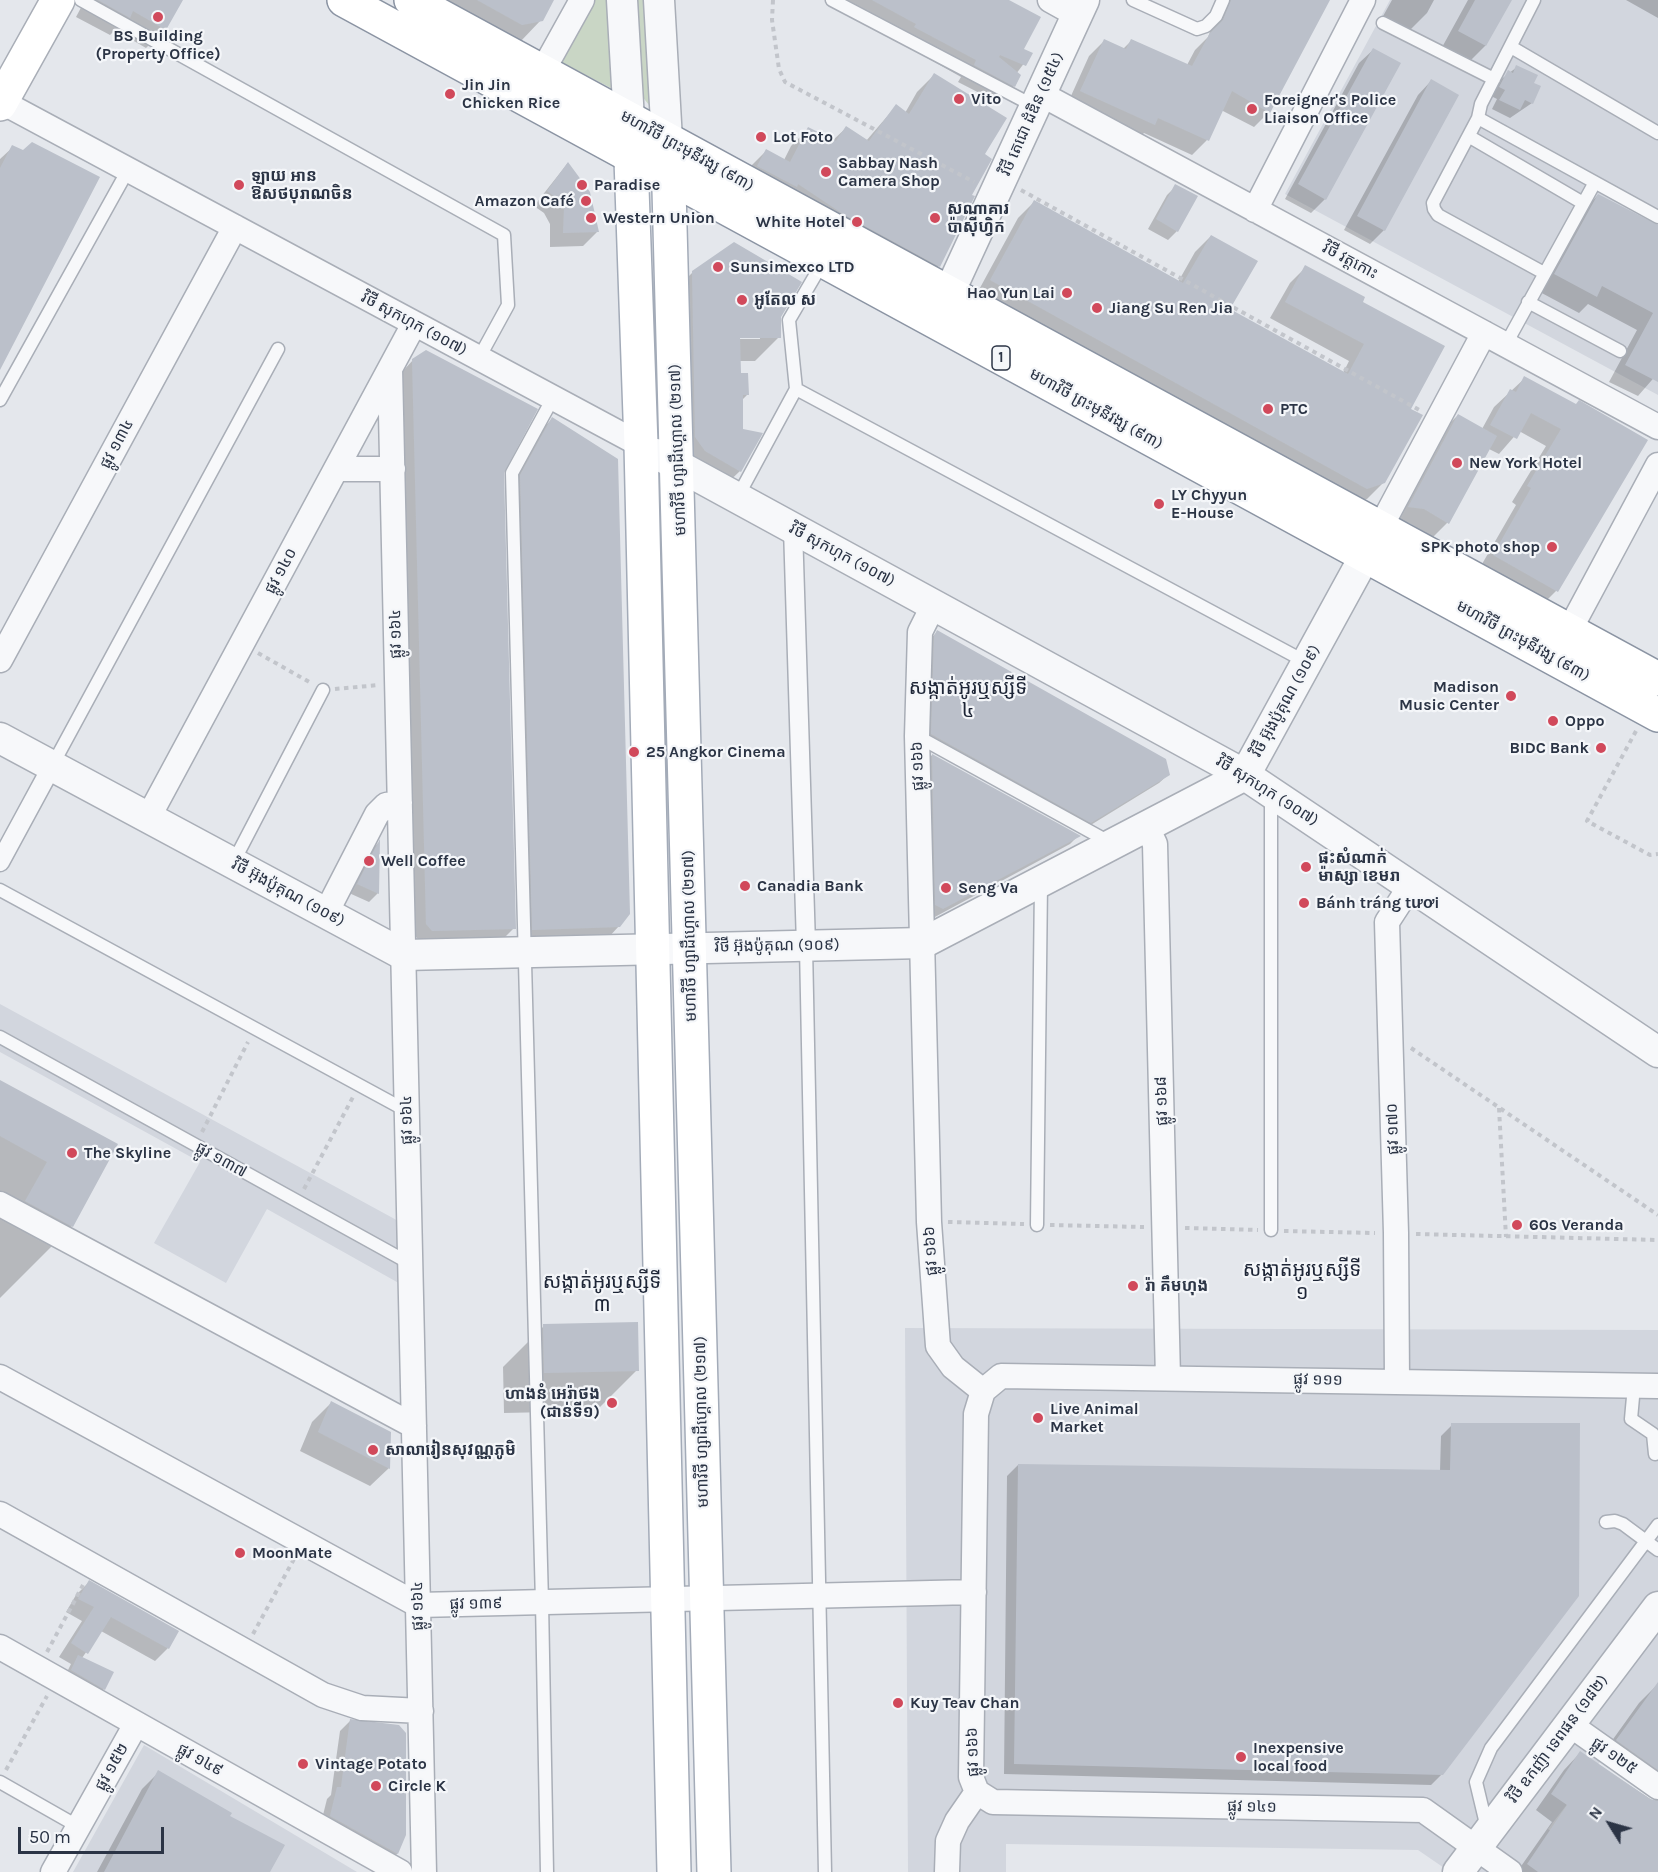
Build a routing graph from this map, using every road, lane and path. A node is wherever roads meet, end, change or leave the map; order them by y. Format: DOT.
graph roads {
  1 [pos="58,0"];
  2 [pos="81,0"];
  3 [pos="344,0"];
  4 [pos="411,0"];
  5 [pos="582,0"];
  6 [pos="622,0"];
  7 [pos="658,0"];
  8 [pos="773,0"];
  9 [pos="832,0"];
  10 [pos="1050,0"];
  11 [pos="1133,0"];
  12 [pos="1223,0"];
  13 [pos="1363,0"];
  14 [pos="1534,0"];
  15 [pos="1080,8"];
  16 [pos="1383,23"];
  17 [pos="1511,47"];
  18 [pos="542,72"];
  19 [pos="1494,79"];
  20 [pos="1038,100"];
  21 [pos="0,104"];
  22 [pos="1478,118"];
  23 [pos="629,120"];
  24 [pos="1658,133"];
  25 [pos="1470,137"];
  26 [pos="667,140"];
  27 [pos="630,156"];
  28 [pos="128,170"];
  29 [pos="670,177"];
  30 [pos="1594,184"];
  31 [pos="999,187"];
  32 [pos="1583,203"];
  33 [pos="1255,210"];
  34 [pos="1658,217"];
  35 [pos="235,227"];
  36 [pos="831,247"];
  37 [pos="1544,273"];
  38 [pos="949,293"];
  39 [pos="1528,302"];
  40 [pos="414,324"];
  41 [pos="1484,333"];
  42 [pos="1506,344"];
  43 [pos="278,349"];
  44 [pos="1620,351"];
  45 [pos="479,358"];
  46 [pos="390,369"];
  47 [pos="796,389"];
  48 [pos="553,398"];
  49 [pos="0,400"];
  50 [pos="1437,420"];
  51 [pos="1658,427"];
  52 [pos="641,445"];
  53 [pos="678,465"];
  54 [pos="1658,465"];
  55 [pos="336,469"];
  56 [pos="393,469"];
  57 [pos="737,498"];
  58 [pos="793,528"];
  59 [pos="1372,542"];
  60 [pos="934,604"];
  61 [pos="1569,631"];
  62 [pos="0,660"];
  63 [pos="1307,663"];
  64 [pos="323,690"];
  65 [pos="1655,701"];
  66 [pos="917,736"];
  67 [pos="0,738"];
  68 [pos="52,766"];
  69 [pos="1245,775"];
  70 [pos="1271,792"];
  71 [pos="400,803"];
  72 [pos="148,818"];
  73 [pos="1147,827"];
  74 [pos="1112,844"];
  75 [pos="1658,855"];
  76 [pos="0,862"];
  77 [pos="233,863"];
  78 [pos="1041,881"];
  79 [pos="1411,885"];
  80 [pos="0,890"];
  81 [pos="326,913"];
  82 [pos="923,943"];
  83 [pos="806,945"];
  84 [pos="691,948"];
  85 [pos="652,949"];
  86 [pos="525,952"];
  87 [pos="404,955"];
  88 [pos="255,1029"];
  89 [pos="1390,1034"];
  90 [pos="0,1037"];
  91 [pos="1658,1052"];
  92 [pos="359,1086"];
  93 [pos="1499,1108"];
  94 [pos="407,1111"];
  95 [pos="195,1146"];
  96 [pos="297,1203"];
  97 [pos="0,1204"];
  98 [pos="1658,1215"];
  99 [pos="929,1222"];
  100 [pos="1037,1225"];
  101 [pos="1165,1228"];
  102 [pos="1271,1230"];
  103 [pos="1396,1233"];
  104 [pos="1506,1236"];
  105 [pos="1658,1240"];
  106 [pos="411,1264"];
  107 [pos="0,1377"];
  108 [pos="1168,1378"];
  109 [pos="1397,1381"];
  110 [pos="1634,1386"];
  111 [pos="1658,1386"];
  112 [pos="983,1391"];
  113 [pos="414,1426"];
  114 [pos="1655,1454"];
  115 [pos="0,1514"];
  116 [pos="1606,1522"];
  117 [pos="1658,1525"];
  118 [pos="1646,1541"];
  119 [pos="303,1543"];
  120 [pos="1658,1550"];
  121 [pos="93,1566"];
  122 [pos="974,1592"];
  123 [pos="819,1595"];
  124 [pos="706,1598"];
  125 [pos="667,1599"];
  126 [pos="542,1602"];
  127 [pos="418,1605"];
  128 [pos="1658,1607"];
  129 [pos="0,1647"];
  130 [pos="244,1651"];
  131 [pos="47,1674"];
  132 [pos="421,1711"];
  133 [pos="136,1724"];
  134 [pos="1569,1724"];
  135 [pos="3,1777"];
  136 [pos="1658,1787"];
  137 [pos="977,1792"];
  138 [pos="79,1827"];
  139 [pos="1482,1840"];
  140 [pos="53,1872"];
  141 [pos="400,1872"];
  142 [pos="424,1872"];
  143 [pos="547,1872"];
  144 [pos="674,1872"];
  145 [pos="714,1872"];
  146 [pos="825,1872"];
  147 [pos="947,1872"];
  148 [pos="1458,1872"];
  149 [pos="1510,1872"];
  1 -- 21 [label="main road"];
  2 -- 45 [label="lane"];
  3 -- 27 [label="main road, មហាវិថី ព្រះមុនីវង្ស (៩៣) / 1"];
  4 -- 18 [label="main road, មហាវិថី ព្រះមុនីវង្ស (៩៣) / 1"];
  5 -- 18 [label="street"];
  6 -- 23 [label="street"];
  7 -- 26 [label="street, មហាវិថី ហ្សាដឹហ្គោល (២១៧)"];
  8 -- 31 [label="path"];
  9 -- 20 [label="lane"];
  10 -- 15 [label="street"];
  11 -- 12 [label="lane"];
  13 -- 33 [label="street"];
  14 -- 17 [label="lane"];
  15 -- 20 [label="street, វិថី តេជោ ដំឌិន (១៥៤)"];
  16 -- 19 [label="lane"];
  17 -- 19 [label="lane"];
  17 -- 24 [label="lane"];
  18 -- 23 [label="main road, មហាវិថី ព្រះមុនីវង្ស (៩៣) / 1"];
  19 -- 22 [label="lane"];
  20 -- 31 [label="street, វិថី តេជោ ដំឌិន (១៥៤)"];
  20 -- 33 [label="street, វិថី វត្តកោះ"];
  21 -- 28 [label="street, វិថី សុកហុក (១០៧)"];
  22 -- 25 [label="lane"];
  22 -- 30 [label="lane"];
  23 -- 26 [label="main road, មហាវិថី ព្រះមុនីវង្ស (៩៣) / 1"];
  23 -- 27 [label="main road"];
  25 -- 32 [label="lane"];
  25 -- 37 [label="lane"];
  26 -- 29 [label="main road, មហាវិថី ហ្សាដឹហ្គោល (២១៧)"];
  26 -- 36 [label="main road, មហាវិថី ព្រះមុនីវង្ស (៩៣) / 1"];
  27 -- 29 [label="main road, មហាវិថី ព្រះមុនីវង្ស (៩៣) / 1"];
  27 -- 52 [label="main road"];
  28 -- 35 [label="street, វិថី សុកហុក (១០៧)"];
  28 -- 49 [label="lane"];
  29 -- 36 [label="main road, មហាវិថី ព្រះមុនីវង្ស (៩៣) / 1"];
  29 -- 53 [label="main road, មហាវិថី ហ្សាដឹហ្គោល (២១៧)"];
  30 -- 32 [label="lane"];
  30 -- 34 [label="lane"];
  31 -- 38 [label="street, វិថី តេជោ ដំឌិន (១៥៤)"];
  31 -- 50 [label="path"];
  32 -- 37 [label="lane"];
  33 -- 41 [label="street, វិថី វត្តកោះ"];
  35 -- 40 [label="street, វិថី សុកហុក (១០៧)"];
  35 -- 62 [label="street, ផ្លូវ ១៣៤"];
  36 -- 38 [label="main road, មហាវិថី ព្រះមុនីវង្ស (៩៣) / 1"];
  36 -- 47 [label="lane"];
  36 -- 59 [label="main road, មហាវិថី ព្រះមុនីវង្ស (៩៣) / 1"];
  37 -- 39 [label="lane"];
  38 -- 59 [label="main road, មហាវិថី ព្រះមុនីវង្ស (៩៣) / 1"];
  39 -- 42 [label="lane"];
  39 -- 44 [label="lane"];
  40 -- 45 [label="street, វិថី សុកហុក (១០៧)"];
  40 -- 46 [label="street, ផ្លូវ ១៤០"];
  41 -- 42 [label="street, វិថី វត្តកោះ"];
  41 -- 50 [label="street, វិថី អ៊ុងប៉ូគុណ (១០៩)"];
  42 -- 51 [label="street, វិថី វត្តកោះ"];
  43 -- 68 [label="lane"];
  45 -- 48 [label="street, វិថី សុកហុក (១០៧)"];
  46 -- 55 [label="street, ផ្លូវ ១៤០"];
  46 -- 56 [label="street, ផ្លូវ ១៦៤"];
  47 -- 57 [label="lane"];
  47 -- 63 [label="lane"];
  48 -- 52 [label="street, វិថី សុកហុក (១០៧)"];
  48 -- 86 [label="lane"];
  50 -- 59 [label="street, វិថី អ៊ុងប៉ូគុណ (១០៩)"];
  52 -- 53 [label="street, វិថី សុកហុក (១០៧)"];
  52 -- 85 [label="main road"];
  53 -- 57 [label="street, វិថី សុកហុក (១០៧)"];
  53 -- 84 [label="main road, មហាវិថី ហ្សាដឹហ្គោល (២១៧)"];
  54 -- 61 [label="street"];
  55 -- 56 [label="street"];
  55 -- 72 [label="street, ផ្លូវ ១៤០"];
  56 -- 71 [label="street, ផ្លូវ ១៦៤"];
  57 -- 58 [label="street, វិថី សុកហុក (១០៧)"];
  58 -- 60 [label="street, វិថី សុកហុក (១០៧)"];
  58 -- 83 [label="street"];
  59 -- 61 [label="main road, មហាវិថី ព្រះមុនីវង្ស (៩៣) / 1"];
  59 -- 63 [label="street, វិថី អ៊ុងប៉ូគុណ (១០៩)"];
  59 -- 65 [label="main road, មហាវិថី ព្រះមុនីវង្ស (៩៣) / 1"];
  60 -- 66 [label="street, ផ្លូវ ១៦៦"];
  60 -- 69 [label="street, វិថី សុកហុក (១០៧)"];
  61 -- 65 [label="main road, មហាវិថី ព្រះមុនីវង្ស (៩៣) / 1"];
  63 -- 69 [label="street, វិថី អ៊ុងប៉ូគុណ (១០៩)"];
  64 -- 77 [label="lane"];
  65 -- 75 [label="path"];
  66 -- 74 [label="lane"];
  66 -- 82 [label="street, ផ្លូវ ១៦៦"];
  67 -- 68 [label="street, វិថី អ៊ុងប៉ូគុណ (១០៩)"];
  68 -- 72 [label="street, វិថី អ៊ុងប៉ូគុណ (១០៩)"];
  68 -- 76 [label="street"];
  69 -- 70 [label="street, វិថី សុកហុក (១០៧)"];
  69 -- 73 [label="street, វិថី អ៊ុងប៉ូគុណ (១០៩)"];
  70 -- 79 [label="street, វិថី សុកហុក (១០៧)"];
  70 -- 102 [label="lane"];
  71 -- 81 [label="street"];
  71 -- 87 [label="street, ផ្លូវ ១៦៤"];
  72 -- 77 [label="street, វិថី អ៊ុងប៉ូគុណ (១០៩)"];
  73 -- 74 [label="street, វិថី អ៊ុងប៉ូគុណ (១០៩)"];
  73 -- 101 [label="street, ផ្លូវ ១៦៨"];
  74 -- 78 [label="street, វិថី អ៊ុងប៉ូគុណ (១០៩)"];
  77 -- 81 [label="street, វិថី អ៊ុងប៉ូគុណ (១០៩)"];
  78 -- 82 [label="street, វិថី អ៊ុងប៉ូគុណ (១០៩)"];
  78 -- 100 [label="lane"];
  79 -- 89 [label="street, ផ្លូវ ១៧០"];
  79 -- 91 [label="street, វិថី សុកហុក (១០៧)"];
  80 -- 88 [label="lane"];
  81 -- 87 [label="street, វិថី អ៊ុងប៉ូគុណ (១០៩)"];
  82 -- 83 [label="street, វិថី អ៊ុងប៉ូគុណ (១០៩)"];
  82 -- 99 [label="street, ផ្លូវ ១៦៦"];
  83 -- 84 [label="street, វិថី អ៊ុងប៉ូគុណ (១០៩)"];
  83 -- 123 [label="lane"];
  84 -- 85 [label="street, វិថី អ៊ុងប៉ូគុណ (១០៩)"];
  84 -- 124 [label="main road, មហាវិថី ហ្សាដឹហ្គោល (២១៧)"];
  85 -- 86 [label="street, វិថី អ៊ុងប៉ូគុណ (១០៩)"];
  85 -- 125 [label="main road"];
  86 -- 87 [label="street, វិថី អ៊ុងប៉ូគុណ (១០៩)"];
  86 -- 126 [label="lane"];
  87 -- 94 [label="street, ផ្លូវ ១៦៤"];
  88 -- 92 [label="lane"];
  88 -- 95 [label="path"];
  89 -- 93 [label="path"];
  89 -- 103 [label="street, ផ្លូវ ១៧០"];
  90 -- 95 [label="lane, ផ្លូវ ១៣៧"];
  92 -- 94 [label="lane"];
  92 -- 96 [label="path"];
  93 -- 98 [label="path"];
  93 -- 104 [label="path"];
  94 -- 106 [label="street, ផ្លូវ ១៦៤"];
  95 -- 96 [label="lane, ផ្លូវ ១៣៧"];
  96 -- 106 [label="lane, ផ្លូវ ១៣៧"];
  97 -- 113 [label="street"];
  99 -- 100 [label="path"];
  99 -- 112 [label="street, ផ្លូវ ១៦៦"];
  100 -- 101 [label="path"];
  101 -- 102 [label="path"];
  101 -- 108 [label="street, ផ្លូវ ១៦៨"];
  102 -- 103 [label="path"];
  103 -- 104 [label="path"];
  103 -- 109 [label="street, ផ្លូវ ១៧០"];
  104 -- 105 [label="path"];
  106 -- 113 [label="street, ផ្លូវ ១៦៤"];
  107 -- 119 [label="street, ផ្លូវ ១៣៩"];
  108 -- 109 [label="street, ផ្លូវ ១១១"];
  108 -- 112 [label="street, ផ្លូវ ១១១"];
  109 -- 110 [label="street, ផ្លូវ ១១១"];
  110 -- 111 [label="street, ផ្លូវ ១១១"];
  110 -- 114 [label="lane"];
  112 -- 122 [label="street, ផ្លូវ ១៦៦"];
  113 -- 127 [label="street, ផ្លូវ ១៦៤"];
  115 -- 121 [label="street"];
  116 -- 118 [label="lane"];
  117 -- 118 [label="lane"];
  118 -- 120 [label="lane"];
  118 -- 139 [label="lane"];
  119 -- 127 [label="street, ផ្លូវ ១៣៩"];
  119 -- 130 [label="path"];
  121 -- 130 [label="street"];
  121 -- 131 [label="path"];
  122 -- 123 [label="street, ផ្លូវ ១៣៩"];
  122 -- 137 [label="street, ផ្លូវ ១៦៦"];
  123 -- 124 [label="street, ផ្លូវ ១៣៩"];
  123 -- 146 [label="lane"];
  124 -- 125 [label="street, ផ្លូវ ១៣៩"];
  124 -- 145 [label="main road, មហាវិថី ហ្សាដឹហ្គោល (២១៧)"];
  125 -- 126 [label="street, ផ្លូវ ១៣៩"];
  125 -- 144 [label="main road"];
  126 -- 127 [label="street, ផ្លូវ ១៣៩"];
  126 -- 143 [label="lane"];
  127 -- 132 [label="street, ផ្លូវ ១៦៤"];
  128 -- 134 [label="street, វិថី ឧកញ៉ា ទេពផន (១៨២)"];
  129 -- 131 [label="street, ផ្លូវ ១៤៩"];
  130 -- 132 [label="street"];
  131 -- 133 [label="street, ផ្លូវ ១៤៩"];
  131 -- 135 [label="path"];
  132 -- 142 [label="street, ផ្លូវ ១៦៤"];
  133 -- 138 [label="street, ផ្លូវ ១៥២"];
  133 -- 141 [label="street, ផ្លូវ ១៤៩"];
  134 -- 136 [label="street, ផ្លូវ ១២៥"];
  134 -- 139 [label="street, វិថី ឧកញ៉ា ទេពផន (១៨២)"];
  135 -- 138 [label="lane"];
  137 -- 139 [label="street, ផ្លូវ ១៤១"];
  137 -- 147 [label="street, ផ្លូវ ១៦៦"];
  138 -- 140 [label="street, ផ្លូវ ១៥២"];
  139 -- 148 [label="street, វិថី ឧកញ៉ា ទេពផន (១៨២)"];
  139 -- 149 [label="street, ផ្លូវ ១៤១"];
}
